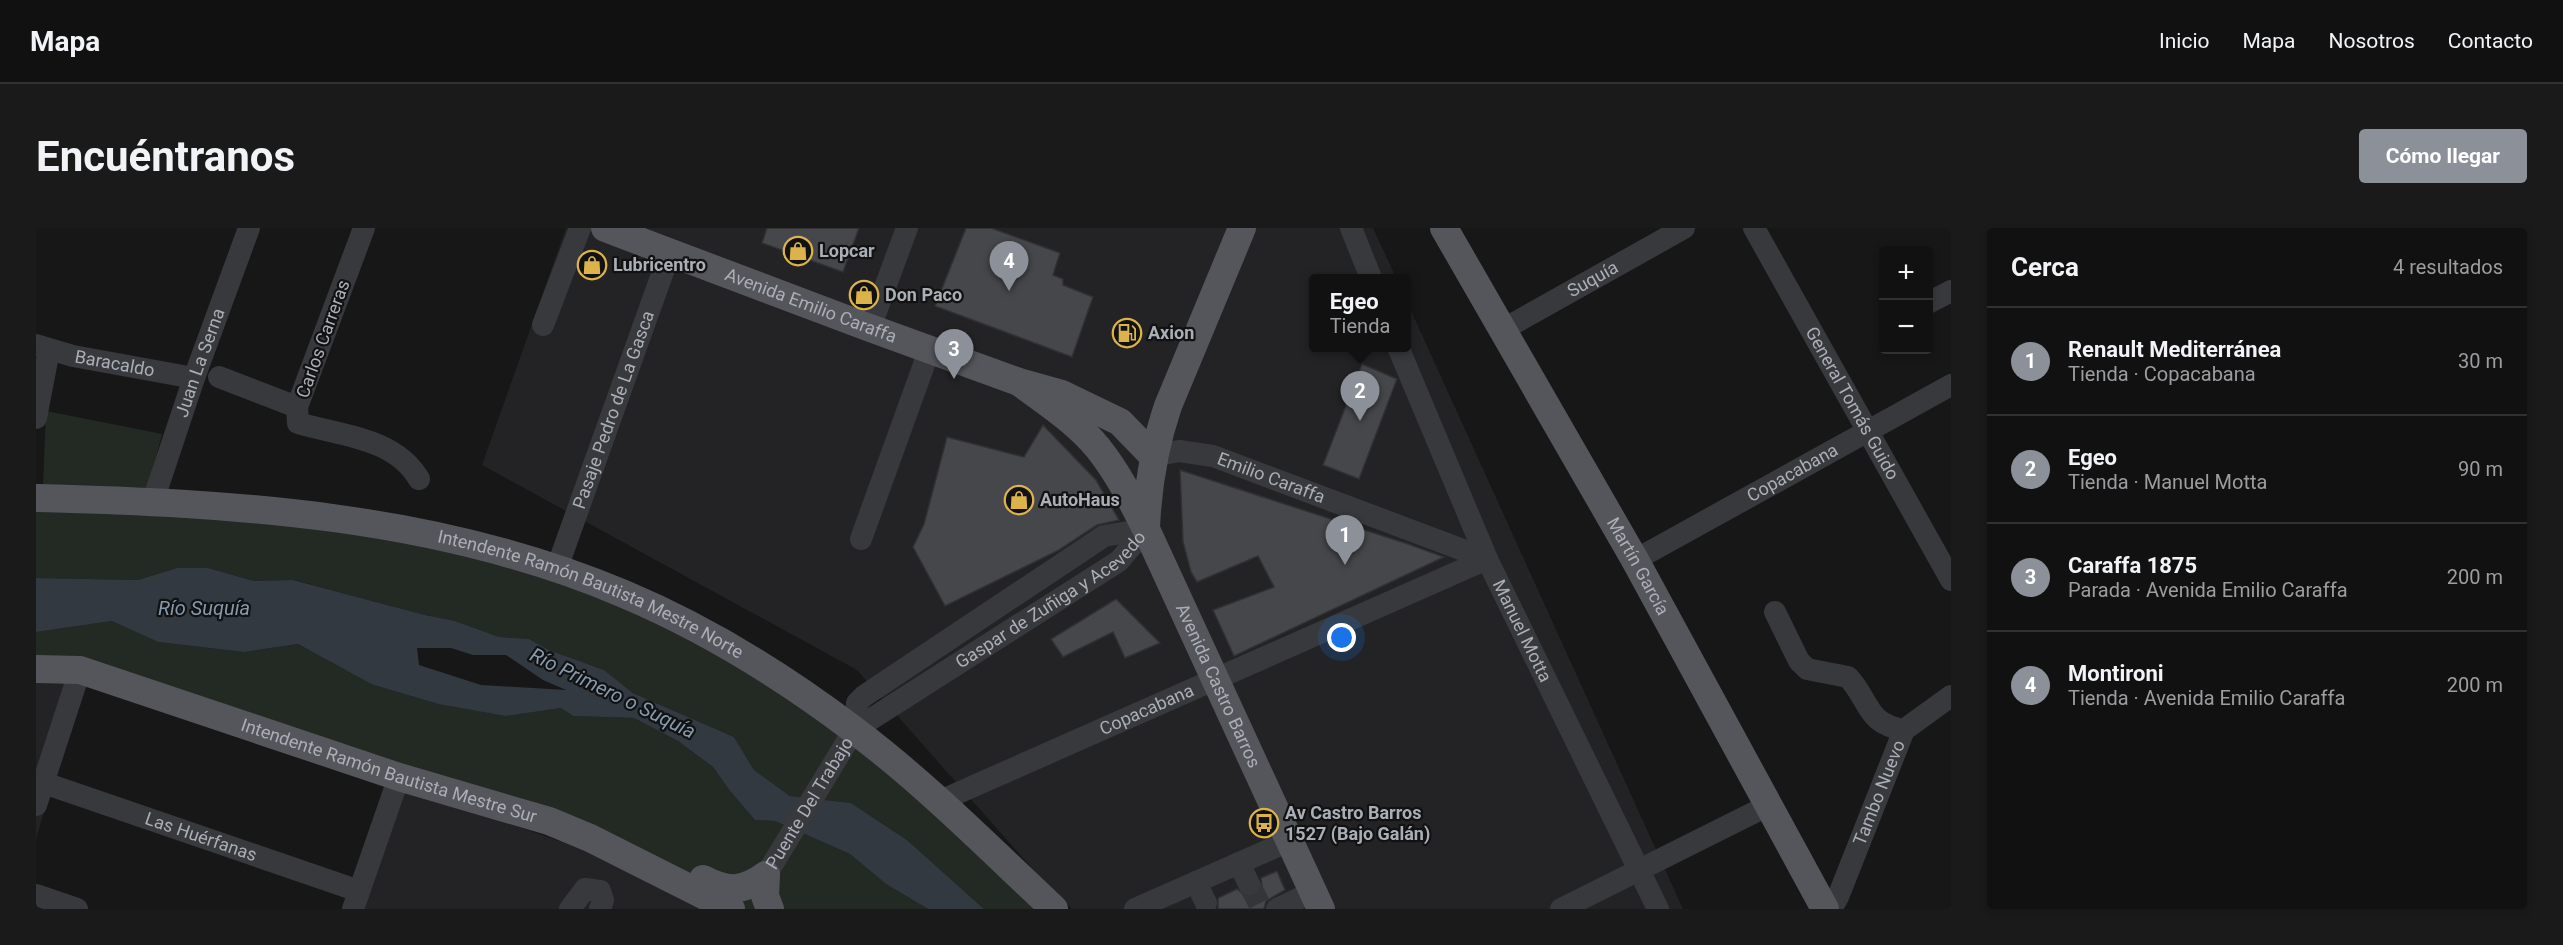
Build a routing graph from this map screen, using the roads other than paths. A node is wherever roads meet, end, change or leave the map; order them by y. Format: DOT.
graph roads {
  1 [pos="249,228"];
  2 [pos="364,228"];
  3 [pos="580,228"];
  4 [pos="605,228"];
  5 [pos="907,228"];
  6 [pos="1242,228"];
  7 [pos="1351,228"];
  8 [pos="1444,228"];
  9 [pos="1684,228"];
  10 [pos="1754,228"];
  11 [pos="670,252"];
  12 [pos="1369,274"];
  13 [pos="1951,291"];
  14 [pos="1933,301"];
  15 [pos="543,325"];
  16 [pos="870,327"];
  17 [pos="1502,330"];
  18 [pos="43,347"];
  19 [pos="930,348"];
  20 [pos="1400,352"];
  21 [pos="219,377"];
  22 [pos="194,378"];
  23 [pos="1019,382"];
  24 [pos="1951,385"];
  25 [pos="1168,406"];
  26 [pos="297,407"];
  27 [pos="36,418"];
  28 [pos="1120,422"];
  29 [pos="1866,431"];
  30 [pos="1153,456"];
  31 [pos="419,479"];
  32 [pos="36,498"];
  33 [pos="153,501"];
  34 [pos="1146,529"];
  35 [pos="861,539"];
  36 [pos="1487,559"];
  37 [pos="1635,560"];
  38 [pos="556,568"];
  39 [pos="1951,580"];
  40 [pos="1775,612"];
  41 [pos="36,669"];
  42 [pos="80,670"];
  43 [pos="1216,681"];
  44 [pos="1951,696"];
  45 [pos="1904,730"];
  46 [pos="848,738"];
  47 [pos="362,764"];
  48 [pos="399,777"];
  49 [pos="44,783"];
  50 [pos="940,801"];
  51 [pos="36,805"];
  52 [pos="1767,806"];
  53 [pos="1289,841"];
  54 [pos="1239,863"];
  55 [pos="1638,871"];
  56 [pos="1196,882"];
  57 [pos="1249,884"];
  58 [pos="765,887"];
  59 [pos="36,895"];
  60 [pos="356,900"];
  61 [pos="1317,900"];
  62 [pos="1206,903"];
  63 [pos="1161,904"];
  64 [pos="77,909"];
  65 [pos="570,909"];
  66 [pos="600,909"];
  67 [pos="731,909"];
  68 [pos="1054,909"];
  69 [pos="1135,909"];
  70 [pos="1277,909"];
  71 [pos="1561,909"];
  72 [pos="1658,909"];
  73 [pos="1825,909"];
  74 [pos="1831,909"];
  1 -- 22 [label="street, Juan La Serna"];
  2 -- 26 [label="street, Carlos Carreras"];
  3 -- 15 [label="street"];
  4 -- 11 [label="main road, Avenida Emilio Caraffa"];
  5 -- 16 [label="street"];
  6 -- 25 [label="main road, Avenida Castro Barros"];
  7 -- 12 [label="street"];
  8 -- 17 [label="main road, Martín García"];
  9 -- 17 [label="street, Suquía"];
  10 -- 29 [label="street, General Tomás Guido"];
  11 -- 16 [label="main road, Avenida Emilio Caraffa"];
  11 -- 38 [label="street, Pasaje Pedro de La Gasca"];
  13 -- 14 [label="street"];
  16 -- 19 [label="main road, Avenida Emilio Caraffa"];
  17 -- 37 [label="main road, Martín García"];
  18 -- 22 [label="street, Baracaldo"];
  18 -- 27 [label="street"];
  19 -- 23 [label="main road, Avenida Emilio Caraffa"];
  19 -- 35 [label="street"];
  20 -- 36 [label="street, Manuel Motta"];
  21 -- 26 [label="street"];
  22 -- 33 [label="street, Juan La Serna"];
  23 -- 28 [label="main road, Avenida Emilio Caraffa"];
  23 -- 34 [label="main road, Avenida Emilio Caraffa"];
  24 -- 29 [label="street, Copacabana"];
  25 -- 28 [label="main road"];
  25 -- 30 [label="main road, Avenida Castro Barros"];
  26 -- 31 [label="street, Carlos Carreras"];
  28 -- 30 [label="main road, Avenida Emilio Caraffa"];
  29 -- 37 [label="street, Copacabana"];
  29 -- 39 [label="street, General Tomás Guido"];
  30 -- 34 [label="main road, Avenida Castro Barros"];
  30 -- 36 [label="street, Emilio Caraffa"];
  32 -- 33 [label="main road, Intendente Ramón Bautista Mestre Norte"];
  33 -- 38 [label="main road, Intendente Ramón Bautista Mestre Norte"];
  34 -- 43 [label="main road, Avenida Castro Barros"];
  34 -- 46 [label="street, Gaspar de Zuñiga y Acevedo"];
  36 -- 43 [label="street, Copacabana"];
  36 -- 55 [label="street, Manuel Motta"];
  37 -- 52 [label="main road, Martín García"];
  38 -- 46 [label="main road, Intendente Ramón Bautista Mestre Norte"];
  40 -- 45 [label="street"];
  41 -- 42 [label="main road, Intendente Ramón Bautista Mestre Sur"];
  42 -- 47 [label="main road, Intendente Ramón Bautista Mestre Sur"];
  42 -- 49 [label="street"];
  43 -- 50 [label="street, Copacabana"];
  43 -- 53 [label="main road, Avenida Castro Barros"];
  44 -- 45 [label="street, Tambo Nuevo"];
  45 -- 74 [label="street, Tambo Nuevo"];
  46 -- 50 [label="main road, Intendente Ramón Bautista Mestre Norte"];
  46 -- 58 [label="street, Puente Del Trabajo"];
  47 -- 48 [label="main road, Intendente Ramón Bautista Mestre Sur"];
  47 -- 58 [label="main road"];
  48 -- 60 [label="street"];
  48 -- 67 [label="main road, Intendente Ramón Bautista Mestre Sur"];
  49 -- 51 [label="street"];
  49 -- 60 [label="street, Las Huérfanas"];
  50 -- 68 [label="main road, Intendente Ramón Bautista Mestre Norte"];
  52 -- 55 [label="street"];
  52 -- 73 [label="main road, Martín García"];
  53 -- 54 [label="street"];
  53 -- 61 [label="main road, Avenida Castro Barros"];
  54 -- 56 [label="street"];
  54 -- 57 [label="street"];
  55 -- 71 [label="street"];
  55 -- 72 [label="street, Manuel Motta"];
  56 -- 62 [label="street"];
  56 -- 63 [label="street"];
  59 -- 64 [label="street"];
  61 -- 70 [label="street"];
  63 -- 69 [label="street"];
  65 -- 66 [label="street"];
}
